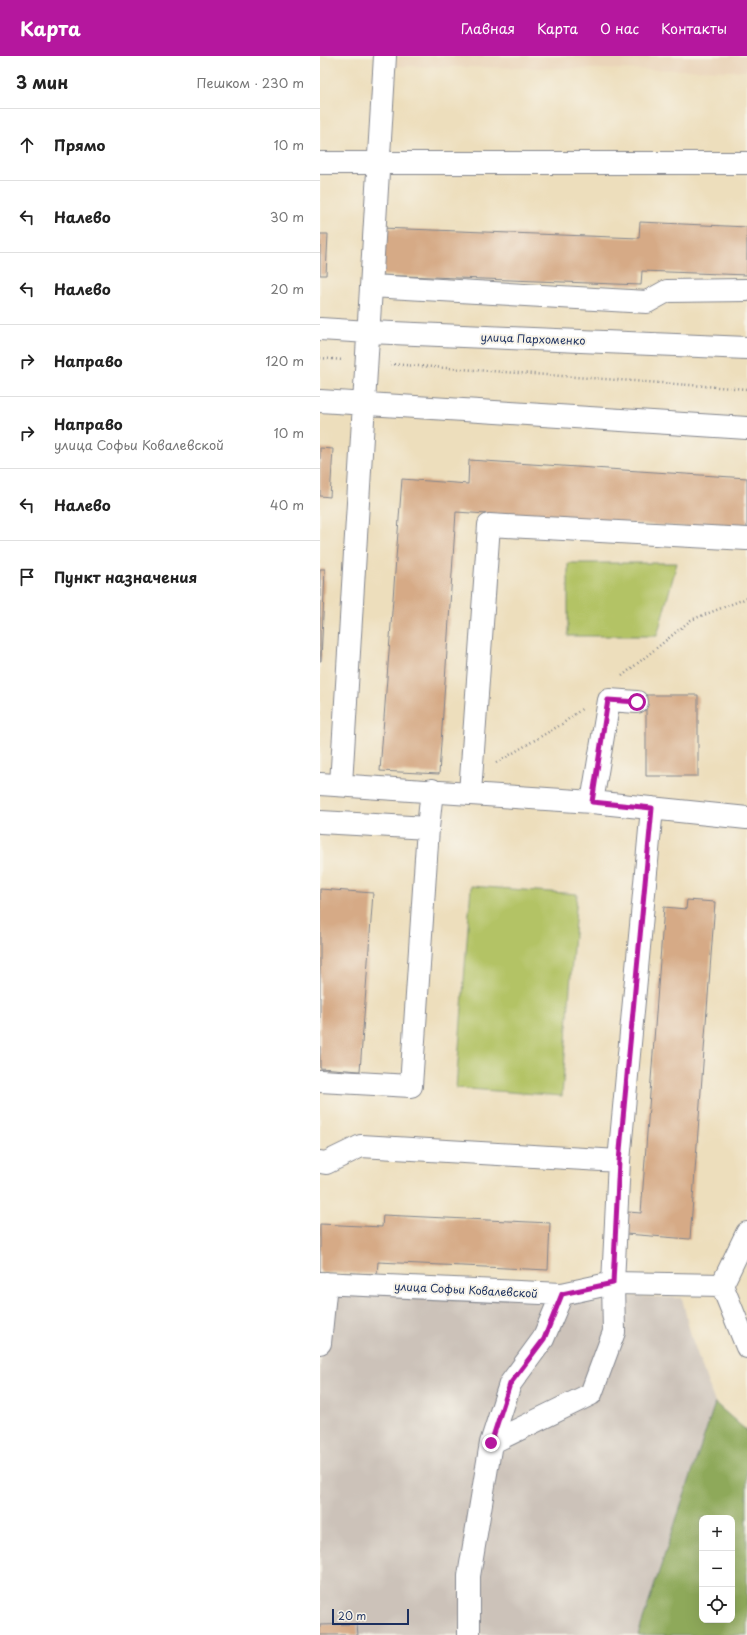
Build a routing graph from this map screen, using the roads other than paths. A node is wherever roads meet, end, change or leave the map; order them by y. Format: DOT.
graph roads {
  1 [pos="385,56"];
  2 [pos="320,163"];
  3 [pos="379,163"];
  4 [pos="747,163"];
  5 [pos="371,286"];
  6 [pos="747,290"];
  7 [pos="320,329"];
  8 [pos="368,332"];
  9 [pos="747,348"];
  10 [pos="320,401"];
  11 [pos="364,404"];
  12 [pos="747,428"];
  13 [pos="747,539"];
  14 [pos="637,702"];
  15 [pos="320,784"];
  16 [pos="341,784"];
  17 [pos="432,790"];
  18 [pos="470,793"];
  19 [pos="592,802"];
  20 [pos="652,808"];
  21 [pos="747,818"];
  22 [pos="320,822"];
  23 [pos="428,828"];
  24 [pos="320,1081"];
  25 [pos="619,1161"];
  26 [pos="320,1162"];
  27 [pos="747,1233"];
  28 [pos="323,1283"];
  29 [pos="613,1283"];
  30 [pos="722,1285"];
  31 [pos="562,1294"];
  32 [pos="320,1343"];
  33 [pos="747,1347"];
  34 [pos="491,1443"];
  35 [pos="469,1635"];
  1 -- 3 [label="street"];
  2 -- 3 [label="street"];
  3 -- 4 [label="street"];
  3 -- 5 [label="street"];
  5 -- 6 [label="street"];
  5 -- 8 [label="street"];
  7 -- 8 [label="street, улица Пархоменко"];
  8 -- 9 [label="street, улица Пархоменко"];
  8 -- 11 [label="street"];
  10 -- 11 [label="street"];
  11 -- 12 [label="street"];
  11 -- 16 [label="street"];
  13 -- 18 [label="street"];
  14 -- 19 [label="street"];
  15 -- 16 [label="street"];
  16 -- 17 [label="street"];
  17 -- 18 [label="street"];
  17 -- 23 [label="street"];
  18 -- 19 [label="street"];
  19 -- 20 [label="street"];
  20 -- 21 [label="street"];
  20 -- 25 [label="street"];
  22 -- 23 [label="street"];
  23 -- 24 [label="street"];
  25 -- 26 [label="street"];
  25 -- 29 [label="street"];
  27 -- 30 [label="street"];
  28 -- 31 [label="street, улица Софьи Ковалевской"];
  28 -- 32 [label="street"];
  29 -- 30 [label="street, улица Софьи Ковалевской"];
  29 -- 31 [label="street, улица Софьи Ковалевской"];
  29 -- 34 [label="street"];
  30 -- 33 [label="street"];
  31 -- 34 [label="street"];
  34 -- 35 [label="street"];
}
